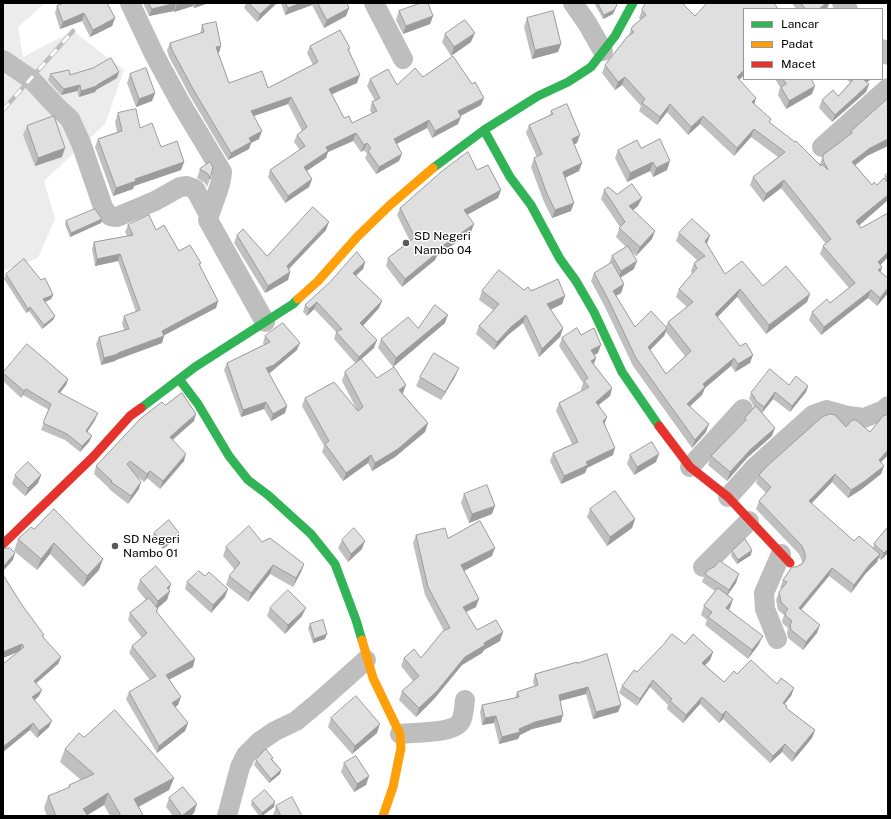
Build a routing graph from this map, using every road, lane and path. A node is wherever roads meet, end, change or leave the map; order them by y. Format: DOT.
graph roads {
  1 [pos="130,3"];
  2 [pos="374,3"];
  3 [pos="573,3"];
  4 [pos="633,3"];
  5 [pos="603,51"];
  6 [pos="403,58"];
  7 [pos="3,60"];
  8 [pos="888,88"];
  9 [pos="484,130"];
  10 [pos="822,148"];
  11 [pos="209,215"];
  12 [pos="265,322"];
  13 [pos="179,378"];
  14 [pos="888,406"];
  15 [pos="743,409"];
  16 [pos="690,467"];
  17 [pos="728,497"];
  18 [pos="749,521"];
  19 [pos="3,544"];
  20 [pos="785,559"];
  21 [pos="703,567"];
  22 [pos="776,639"];
  23 [pos="366,660"];
  24 [pos="465,700"];
  25 [pos="400,734"];
  26 [pos="227,816"];
  27 [pos="383,816"];
  1 -- 11 [label="street"];
  2 -- 6 [label="street"];
  3 -- 5 [label="street"];
  4 -- 5 [label="street"];
  5 -- 9 [label="street"];
  7 -- 11 [label="street"];
  8 -- 10 [label="street"];
  9 -- 12 [label="street"];
  9 -- 16 [label="street"];
  11 -- 12 [label="street"];
  12 -- 13 [label="street"];
  13 -- 19 [label="street"];
  13 -- 23 [label="street"];
  14 -- 17 [label="street"];
  15 -- 16 [label="street"];
  16 -- 17 [label="street"];
  17 -- 18 [label="street"];
  18 -- 20 [label="street"];
  18 -- 21 [label="street"];
  20 -- 22 [label="street"];
  23 -- 25 [label="street"];
  23 -- 26 [label="street"];
  24 -- 25 [label="street"];
  25 -- 27 [label="street"];
}
